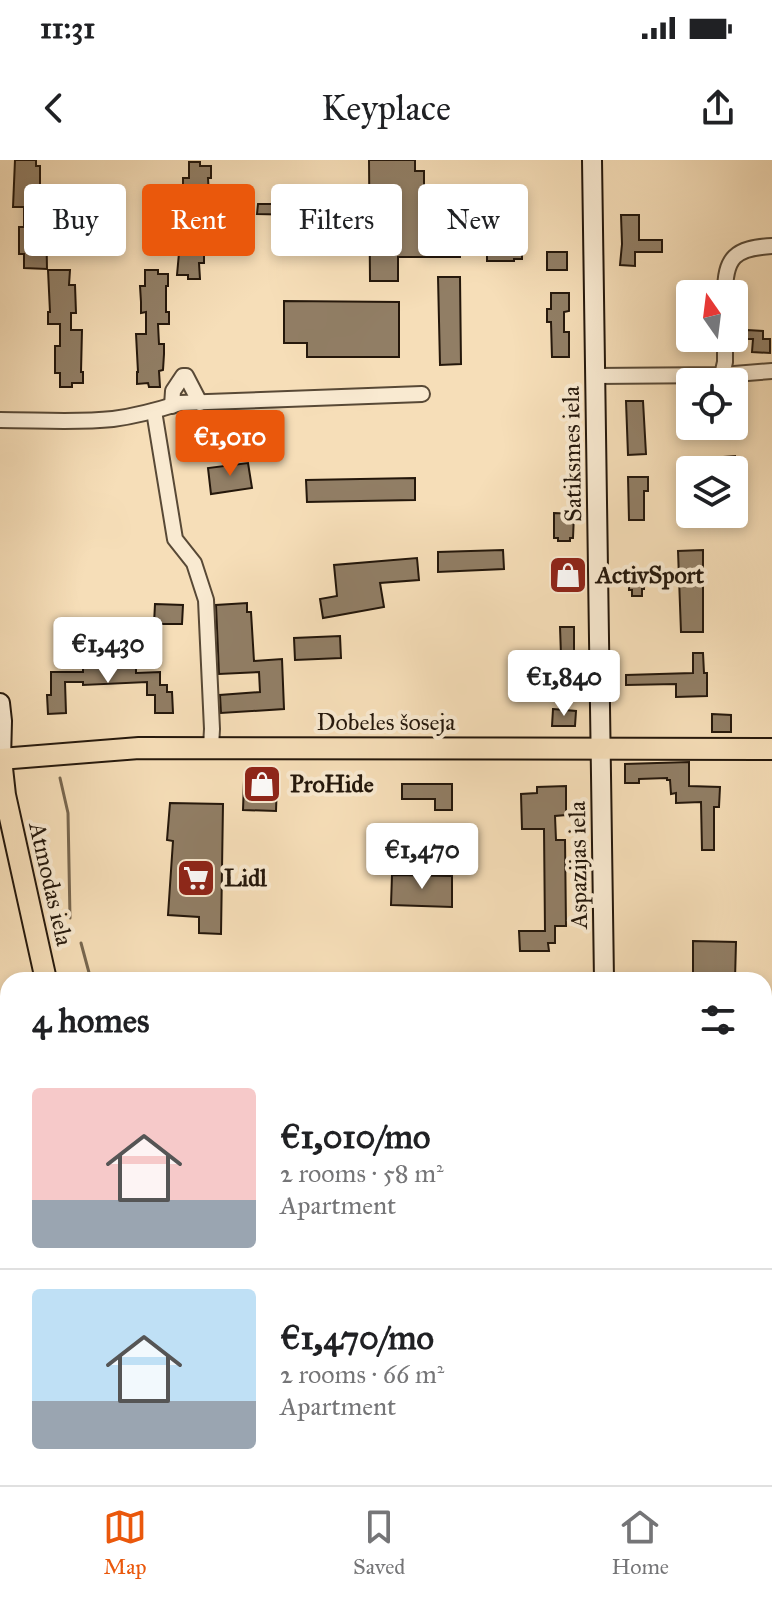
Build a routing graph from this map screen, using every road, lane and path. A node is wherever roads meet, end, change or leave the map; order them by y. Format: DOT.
graph roads {
  1 [pos="592,160"];
  2 [pos="772,246"];
  3 [pos="725,280"];
  4 [pos="772,371"];
  5 [pos="748,373"];
  6 [pos="676,375"];
  7 [pos="595,376"];
  8 [pos="422,394"];
  9 [pos="200,403"];
  10 [pos="172,406"];
  11 [pos="154,411"];
  12 [pos="0,420"];
  13 [pos="0,703"];
  14 [pos="211,747"];
  15 [pos="600,748"];
  16 [pos="772,749"];
  17 [pos="1,759"];
  18 [pos="44,972"];
  19 [pos="604,972"];
  1 -- 7 [label="street, Satiksmes iela"];
  2 -- 3 [label="street"];
  4 -- 5 [label="street"];
  6 -- 7 [label="street"];
  7 -- 15 [label="street, Satiksmes iela"];
  8 -- 9 [label="street"];
  9 -- 10 [label="street"];
  9 -- 10 [label="street"];
  10 -- 11 [label="street"];
  11 -- 12 [label="street"];
  11 -- 14 [label="street"];
  13 -- 17 [label="street, Atmodas iela"];
  14 -- 15 [label="main road, Dobeles šoseja"];
  14 -- 17 [label="main road, Dobeles šoseja"];
  15 -- 16 [label="main road, Dobeles šoseja"];
  15 -- 19 [label="street, Aspazijas iela"];
  17 -- 18 [label="main road, Atmodas iela"];
}
